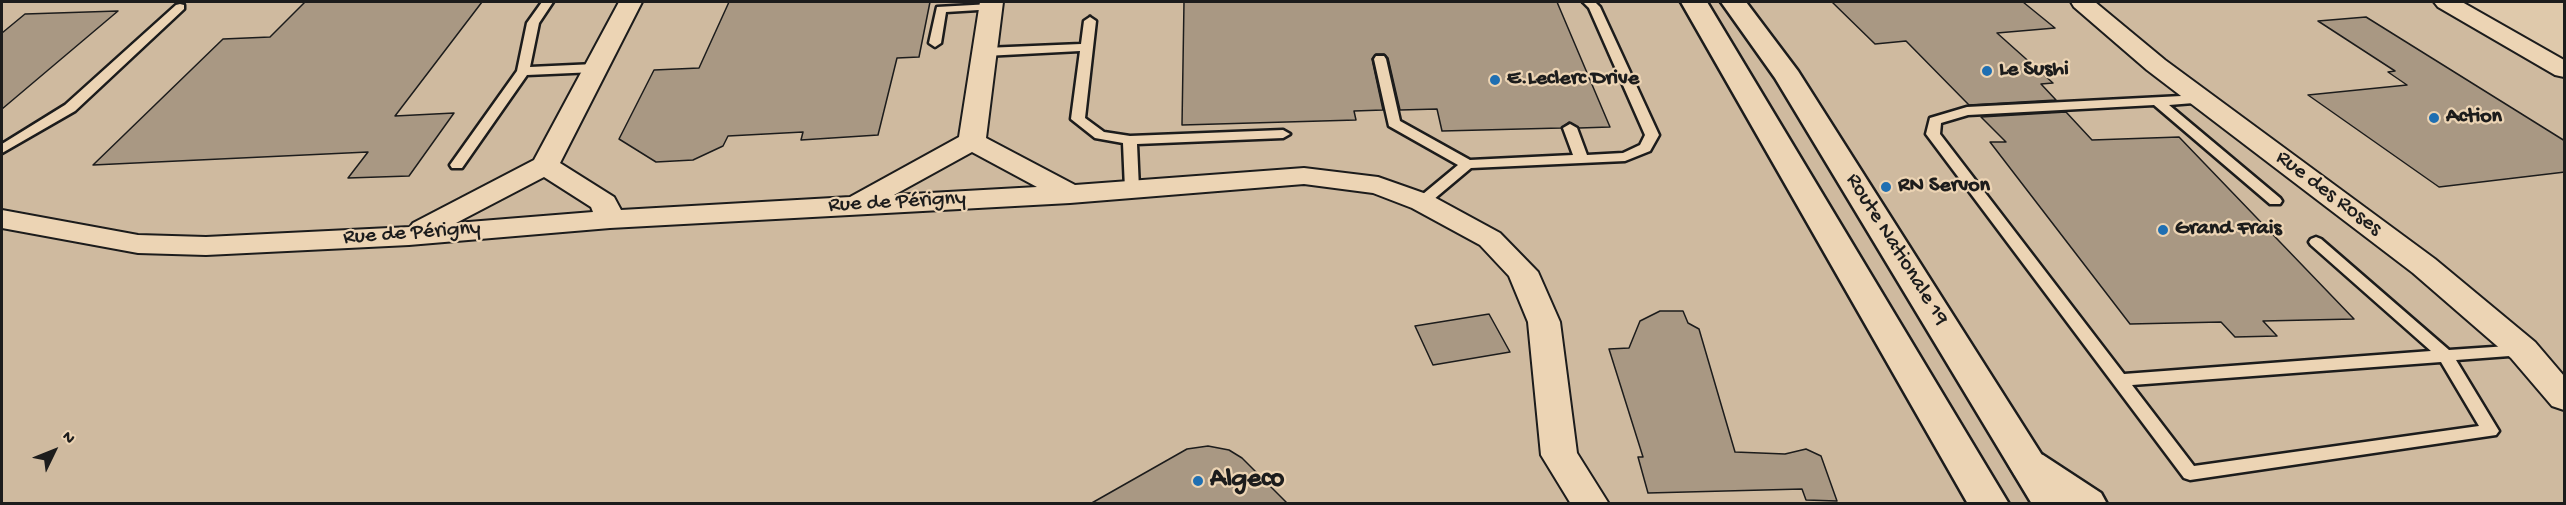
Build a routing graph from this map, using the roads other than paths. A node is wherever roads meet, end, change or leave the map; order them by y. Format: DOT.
graph roads {
  1 [pos="547,2"];
  2 [pos="630,2"];
  3 [pos="1589,2"];
  4 [pos="1694,2"];
  5 [pos="1733,2"];
  6 [pos="2082,2"];
  7 [pos="2446,2"];
  8 [pos="991,4"];
  9 [pos="180,7"];
  10 [pos="1090,21"];
  11 [pos="935,43"];
  12 [pos="1087,47"];
  13 [pos="985,52"];
  14 [pos="1380,59"];
  15 [pos="595,68"];
  16 [pos="2565,70"];
  17 [pos="523,71"];
  18 [pos="2201,99"];
  19 [pos="2158,102"];
  20 [pos="1570,128"];
  21 [pos="1283,134"];
  22 [pos="1130,140"];
  23 [pos="972,141"];
  24 [pos="2,149"];
  25 [pos="1582,160"];
  26 [pos="1467,164"];
  27 [pos="458,165"];
  28 [pos="545,165"];
  29 [pos="1132,189"];
  30 [pos="1070,194"];
  31 [pos="2275,201"];
  32 [pos="1422,202"];
  33 [pos="854,206"];
  34 [pos="2,219"];
  35 [pos="610,219"];
  36 [pos="410,236"];
  37 [pos="2316,242"];
  38 [pos="2523,350"];
  39 [pos="2445,355"];
  40 [pos="2119,380"];
  41 [pos="2565,398"];
  42 [pos="2030,465"];
  43 [pos="1591,504"];
  44 [pos="1989,504"];
  45 [pos="2053,504"];
  46 [pos="2087,504"];
  1 -- 17 [label="lane"];
  2 -- 15 [label="street"];
  3 -- 25 [label="lane"];
  4 -- 44 [label="main road, Route Nationale 19"];
  5 -- 42 [label="main road, Route Nationale 19"];
  6 -- 18 [label="street, Rue des Roses"];
  7 -- 16 [label="street"];
  8 -- 11 [label="lane"];
  8 -- 13 [label="street"];
  9 -- 24 [label="lane"];
  10 -- 12 [label="lane"];
  12 -- 13 [label="lane"];
  12 -- 22 [label="lane"];
  13 -- 23 [label="street"];
  14 -- 26 [label="lane"];
  15 -- 17 [label="lane"];
  15 -- 28 [label="street"];
  17 -- 27 [label="lane"];
  18 -- 19 [label="lane"];
  18 -- 38 [label="street, Rue des Roses"];
  19 -- 31 [label="lane"];
  19 -- 40 [label="lane"];
  20 -- 25 [label="lane"];
  21 -- 22 [label="lane"];
  22 -- 29 [label="lane"];
  23 -- 30 [label="street"];
  23 -- 33 [label="street"];
  25 -- 26 [label="lane"];
  26 -- 32 [label="lane"];
  28 -- 35 [label="street"];
  28 -- 36 [label="street"];
  29 -- 30 [label="street, Rue de Périgny"];
  29 -- 32 [label="street, Rue de Périgny"];
  30 -- 33 [label="street, Rue de Périgny"];
  32 -- 43 [label="street, Rue de Périgny"];
  33 -- 35 [label="street, Rue de Périgny"];
  34 -- 36 [label="street, Rue de Périgny"];
  35 -- 36 [label="street, Rue de Périgny"];
  37 -- 39 [label="lane"];
  38 -- 39 [label="lane"];
  38 -- 41 [label="street, Rue des Roses"];
  39 -- 40 [label="lane"];
  39 -- 40 [label="lane"];
  42 -- 45 [label="main road, Route Nationale 19"];
  42 -- 46 [label="main road"];
}
